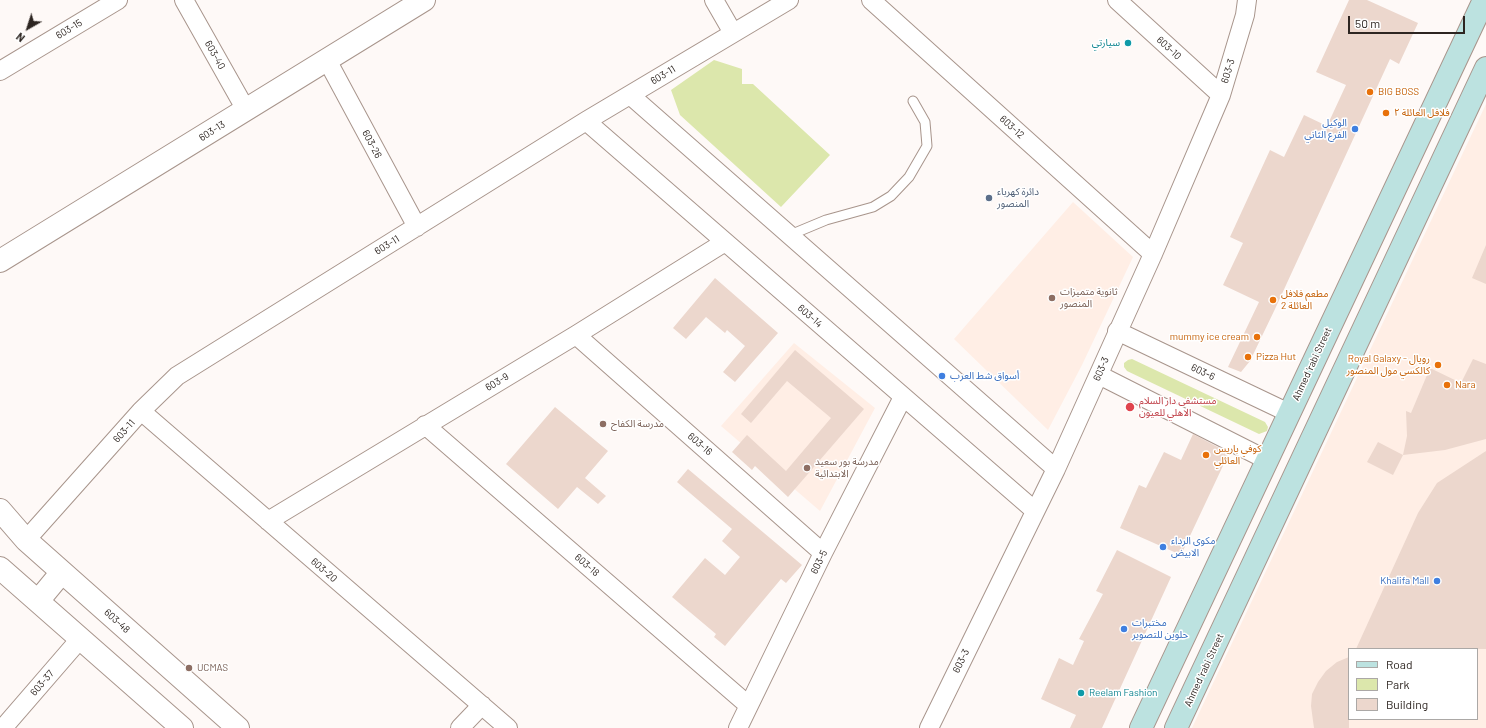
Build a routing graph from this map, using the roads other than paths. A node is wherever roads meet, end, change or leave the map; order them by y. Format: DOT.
graph roads {
  1 [pos="118,0"];
  2 [pos="184,0"];
  3 [pos="424,0"];
  4 [pos="714,0"];
  5 [pos="789,0"];
  6 [pos="871,0"];
  7 [pos="1117,0"];
  8 [pos="1247,0"];
  9 [pos="1484,0"];
  10 [pos="733,33"];
  11 [pos="327,60"];
  12 [pos="1486,68"];
  13 [pos="0,71"];
  14 [pos="630,95"];
  15 [pos="1221,95"];
  16 [pos="913,101"];
  17 [pos="246,110"];
  18 [pos="586,121"];
  19 [pos="417,227"];
  20 [pos="790,235"];
  21 [pos="724,242"];
  22 [pos="1153,254"];
  23 [pos="0,261"];
  24 [pos="1117,331"];
  25 [pos="576,335"];
  26 [pos="1099,376"];
  27 [pos="903,397"];
  28 [pos="141,411"];
  29 [pos="1289,412"];
  30 [pos="425,425"];
  31 [pos="1267,460"];
  32 [pos="1056,469"];
  33 [pos="0,510"];
  34 [pos="1034,510"];
  35 [pos="268,521"];
  36 [pos="26,540"];
  37 [pos="823,553"];
  38 [pos="62,572"];
  39 [pos="2,574"];
  40 [pos="38,601"];
  41 [pos="80,639"];
  42 [pos="482,705"];
  43 [pos="748,705"];
  44 [pos="3,728"];
  45 [pos="182,728"];
  46 [pos="238,728"];
  47 [pos="460,728"];
  48 [pos="508,728"];
  49 [pos="738,728"];
  50 [pos="929,728"];
  51 [pos="1141,728"];
  52 [pos="1176,728"];
  1 -- 13 [label="street, 603-15"];
  2 -- 17 [label="street, 603-40"];
  3 -- 11 [label="street, 603-13"];
  4 -- 10 [label="street"];
  5 -- 10 [label="street, 603-11"];
  6 -- 22 [label="street, 603-12"];
  7 -- 15 [label="street, 603-10"];
  8 -- 15 [label="street, 603-3"];
  9 -- 29 [label="main road, Ahmed 'rabi Street"];
  10 -- 14 [label="street, 603-11"];
  11 -- 17 [label="street, 603-13"];
  11 -- 19 [label="street, 603-26"];
  12 -- 52 [label="main road, Ahmed 'rabi Street"];
  14 -- 18 [label="street, 603-11"];
  14 -- 20 [label="street"];
  15 -- 22 [label="street, 603-3"];
  16 -- 20 [label="lane"];
  17 -- 23 [label="street, 603-13"];
  18 -- 19 [label="street, 603-11"];
  18 -- 21 [label="street, 603-14"];
  19 -- 28 [label="street, 603-11"];
  20 -- 32 [label="street"];
  21 -- 25 [label="street, 603-9"];
  21 -- 27 [label="street, 603-14"];
  22 -- 24 [label="street, 603-3"];
  24 -- 26 [label="street, 603-3"];
  24 -- 29 [label="street, 603-6"];
  25 -- 30 [label="street, 603-9"];
  25 -- 37 [label="street, 603-16"];
  26 -- 31 [label="street"];
  26 -- 32 [label="street, 603-3"];
  27 -- 34 [label="street, 603-14"];
  27 -- 37 [label="street, 603-5"];
  28 -- 35 [label="street, 603-20"];
  28 -- 36 [label="street, 603-11"];
  29 -- 31 [label="main road, Ahmed 'rabi Street"];
  30 -- 35 [label="street, 603-9"];
  30 -- 43 [label="street, 603-18"];
  31 -- 51 [label="main road, Ahmed 'rabi Street"];
  32 -- 34 [label="street, 603-3"];
  33 -- 36 [label="street, 603-48"];
  34 -- 50 [label="street, 603-3"];
  35 -- 42 [label="street, 603-20"];
  36 -- 38 [label="street, 603-48"];
  37 -- 43 [label="street, 603-5"];
  38 -- 40 [label="street"];
  38 -- 46 [label="street, 603-48"];
  39 -- 40 [label="street"];
  40 -- 41 [label="street"];
  41 -- 44 [label="street, 603-37"];
  41 -- 45 [label="street"];
  42 -- 47 [label="street"];
  42 -- 48 [label="street, 603-20"];
  43 -- 49 [label="street, 603-5"];
}
